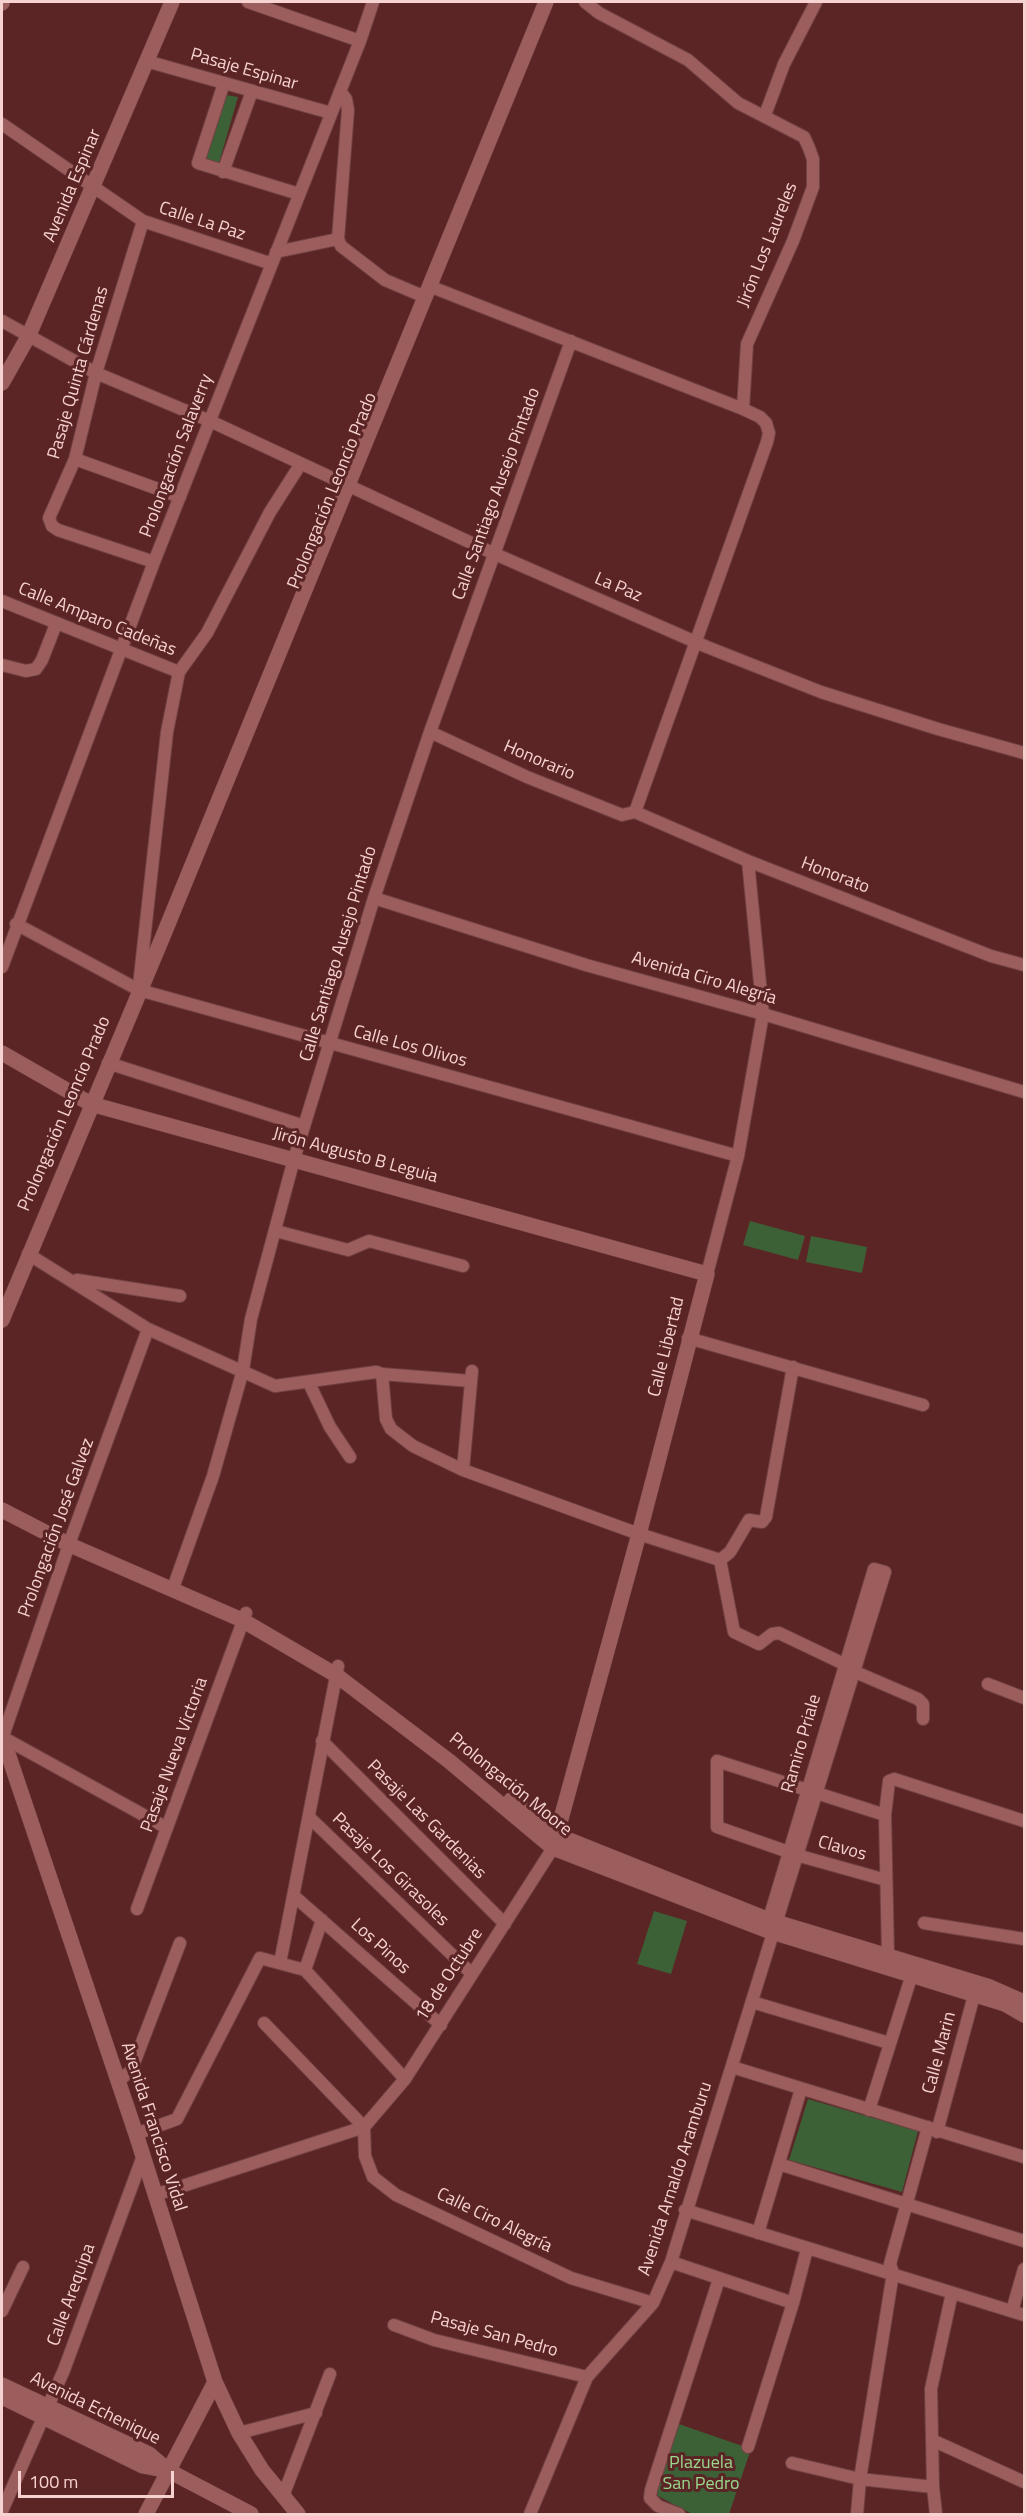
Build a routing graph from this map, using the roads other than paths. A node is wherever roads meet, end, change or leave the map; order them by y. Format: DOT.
graph roads {
  1 [pos="172,2"];
  2 [pos="248,2"];
  3 [pos="373,2"];
  4 [pos="546,2"];
  5 [pos="555,2"];
  6 [pos="585,2"];
  7 [pos="816,2"];
  8 [pos="360,41"];
  9 [pos="147,61"];
  10 [pos="224,82"];
  11 [pos="252,91"];
  12 [pos="340,91"];
  13 [pos="331,113"];
  14 [pos="765,115"];
  15 [pos="2,124"];
  16 [pos="224,172"];
  17 [pos="93,190"];
  18 [pos="299,194"];
  19 [pos="143,221"];
  20 [pos="338,239"];
  21 [pos="274,258"];
  22 [pos="430,291"];
  23 [pos="2,321"];
  24 [pos="28,337"];
  25 [pos="571,341"];
  26 [pos="96,373"];
  27 [pos="2,383"];
  28 [pos="743,409"];
  29 [pos="210,421"];
  30 [pos="75,459"];
  31 [pos="300,465"];
  32 [pos="351,487"];
  33 [pos="180,497"];
  34 [pos="495,554"];
  35 [pos="154,562"];
  36 [pos="2,601"];
  37 [pos="56,624"];
  38 [pos="696,641"];
  39 [pos="122,648"];
  40 [pos="2,664"];
  41 [pos="179,672"];
  42 [pos="430,732"];
  43 [pos="1024,753"];
  44 [pos="635,812"];
  45 [pos="748,861"];
  46 [pos="374,898"];
  47 [pos="16,924"];
  48 [pos="1024,965"];
  49 [pos="2,968"];
  50 [pos="139,990"];
  51 [pos="763,1014"];
  52 [pos="329,1044"];
  53 [pos="2,1053"];
  54 [pos="108,1063"];
  55 [pos="1024,1092"];
  56 [pos="91,1104"];
  57 [pos="304,1126"];
  58 [pos="738,1156"];
  59 [pos="294,1159"];
  60 [pos="276,1231"];
  61 [pos="28,1254"];
  62 [pos="463,1266"];
  63 [pos="706,1274"];
  64 [pos="71,1280"];
  65 [pos="180,1296"];
  66 [pos="2,1320"];
  67 [pos="148,1329"];
  68 [pos="688,1338"];
  69 [pos="794,1367"];
  70 [pos="243,1370"];
  71 [pos="382,1374"];
  72 [pos="309,1383"];
  73 [pos="923,1405"];
  74 [pos="350,1457"];
  75 [pos="463,1470"];
  76 [pos="2,1501"];
  77 [pos="2,1510"];
  78 [pos="639,1534"];
  79 [pos="71,1541"];
  80 [pos="720,1560"];
  81 [pos="880,1571"];
  82 [pos="175,1584"];
  83 [pos="244,1616"];
  84 [pos="848,1668"];
  85 [pos="337,1670"];
  86 [pos="988,1684"];
  87 [pos="1024,1698"];
  88 [pos="923,1719"];
  89 [pos="2,1737"];
  90 [pos="322,1742"];
  91 [pos="813,1791"];
  92 [pos="885,1815"];
  93 [pos="309,1816"];
  94 [pos="1024,1821"];
  95 [pos="167,1828"];
  96 [pos="556,1842"];
  97 [pos="795,1853"];
  98 [pos="886,1880"];
  99 [pos="294,1896"];
  100 [pos="137,1909"];
  101 [pos="322,1920"];
  102 [pos="924,1923"];
  103 [pos="505,1924"];
  104 [pos="772,1926"];
  105 [pos="1024,1938"];
  106 [pos="180,1942"];
  107 [pos="888,1955"];
  108 [pos="280,1963"];
  109 [pos="305,1970"];
  110 [pos="913,1970"];
  111 [pos="472,1974"];
  112 [pos="976,1989"];
  113 [pos="1017,2000"];
  114 [pos="753,2002"];
  115 [pos="1024,2015"];
  116 [pos="264,2023"];
  117 [pos="441,2025"];
  118 [pos="889,2043"];
  119 [pos="732,2067"];
  120 [pos="405,2079"];
  121 [pos="118,2081"];
  122 [pos="801,2089"];
  123 [pos="869,2110"];
  124 [pos="364,2127"];
  125 [pos="932,2130"];
  126 [pos="136,2134"];
  127 [pos="143,2156"];
  128 [pos="1024,2157"];
  129 [pos="778,2164"];
  130 [pos="155,2195"];
  131 [pos="907,2204"];
  132 [pos="685,2210"];
  133 [pos="758,2233"];
  134 [pos="1024,2241"];
  135 [pos="807,2249"];
  136 [pos="671,2262"];
  137 [pos="23,2267"];
  138 [pos="1024,2269"];
  139 [pos="893,2273"];
  140 [pos="719,2279"];
  141 [pos="952,2294"];
  142 [pos="653,2303"];
  143 [pos="793,2303"];
  144 [pos="2,2311"];
  145 [pos="1018,2313"];
  146 [pos="394,2325"];
  147 [pos="330,2374"];
  148 [pos="587,2378"];
  149 [pos="215,2382"];
  150 [pos="2,2385"];
  151 [pos="2,2397"];
  152 [pos="46,2412"];
  153 [pos="316,2413"];
  154 [pos="239,2433"];
  155 [pos="932,2440"];
  156 [pos="748,2447"];
  157 [pos="792,2463"];
  158 [pos="169,2471"];
  159 [pos="860,2479"];
  160 [pos="1024,2482"];
  161 [pos="933,2487"];
  162 [pos="283,2496"];
  163 [pos="2,2511"];
  164 [pos="146,2514"];
  165 [pos="251,2514"];
  166 [pos="298,2514"];
  167 [pos="530,2514"];
  168 [pos="679,2514"];
  169 [pos="857,2514"];
  170 [pos="936,2514"];
  1 -- 9 [label="street, Avenida Espinar"];
  2 -- 8 [label="street"];
  3 -- 8 [label="street, Prolongación Salaverry"];
  4 -- 22 [label="street, Prolongación Leoncio Prado"];
  5 -- 22 [label="street, Prolongación Leoncio Prado"];
  6 -- 14 [label="street, Jirón Los Laureles"];
  7 -- 14 [label="street"];
  8 -- 12 [label="street, Prolongación Salaverry"];
  9 -- 10 [label="street, Pasaje Espinar"];
  9 -- 17 [label="street, Avenida Espinar"];
  10 -- 11 [label="street, Pasaje Espinar"];
  10 -- 16 [label="street"];
  11 -- 13 [label="street, Pasaje Espinar"];
  11 -- 16 [label="street"];
  12 -- 13 [label="street, Prolongación Salaverry"];
  12 -- 20 [label="street"];
  13 -- 18 [label="street, Prolongación Salaverry"];
  14 -- 28 [label="street, Jirón Los Laureles"];
  15 -- 17 [label="street, Calle La Paz"];
  16 -- 18 [label="street"];
  17 -- 19 [label="street, Calle La Paz"];
  17 -- 24 [label="street, Avenida Espinar"];
  18 -- 21 [label="street, Prolongación Salaverry"];
  19 -- 21 [label="street, Calle La Paz"];
  19 -- 26 [label="street, Pasaje Quinta Cárdenas"];
  20 -- 21 [label="street"];
  20 -- 22 [label="street"];
  21 -- 29 [label="street, Prolongación Salaverry"];
  22 -- 25 [label="street"];
  22 -- 32 [label="street, Prolongación Leoncio Prado"];
  23 -- 24 [label="street, La Paz"];
  24 -- 26 [label="street, La Paz"];
  24 -- 27 [label="street, Avenida Espinar"];
  25 -- 28 [label="street"];
  25 -- 34 [label="street, Calle Santiago Ausejo Pintado"];
  26 -- 29 [label="street, La Paz"];
  26 -- 30 [label="street, Pasaje Quinta Cárdenas"];
  28 -- 38 [label="street"];
  29 -- 31 [label="street, La Paz"];
  29 -- 33 [label="street, Prolongación Salaverry"];
  30 -- 33 [label="street"];
  30 -- 35 [label="street, Pasaje Quinta Cárdenas"];
  31 -- 32 [label="street, La Paz"];
  31 -- 41 [label="street, Prolongación Leoncio Prado"];
  32 -- 34 [label="street, La Paz"];
  32 -- 50 [label="street, Prolongación Leoncio Prado"];
  33 -- 35 [label="street, Prolongación Salaverry"];
  34 -- 38 [label="street, La Paz"];
  34 -- 42 [label="street, Calle Santiago Ausejo Pintado"];
  35 -- 39 [label="street, Prolongación Salaverry"];
  36 -- 37 [label="street, Calle Amparo Cadeñas"];
  37 -- 39 [label="street, Calle Amparo Cadeñas"];
  37 -- 40 [label="street"];
  38 -- 43 [label="street, La Paz"];
  38 -- 44 [label="street"];
  39 -- 41 [label="street, Calle Amparo Cadeñas"];
  39 -- 47 [label="street, Prolongación Salaverry"];
  41 -- 50 [label="street, Prolongación Leoncio Prado"];
  42 -- 44 [label="street, Honorario"];
  42 -- 46 [label="street, Calle Santiago Ausejo Pintado"];
  44 -- 45 [label="street, Honorato"];
  45 -- 48 [label="street, Honorato"];
  45 -- 51 [label="street, Calle Libertad"];
  46 -- 51 [label="street, Avenida Ciro Alegría"];
  46 -- 52 [label="street, Calle Santiago Ausejo Pintado"];
  47 -- 49 [label="street, Prolongación Salaverry"];
  47 -- 50 [label="street, Calle Los Olivos"];
  50 -- 52 [label="street, Calle Los Olivos"];
  50 -- 54 [label="street, Prolongación Leoncio Prado"];
  51 -- 55 [label="street, Avenida Ciro Alegría"];
  51 -- 58 [label="street, Calle Libertad"];
  52 -- 57 [label="street, Calle Santiago Ausejo Pintado"];
  52 -- 58 [label="street, Calle Los Olivos"];
  53 -- 56 [label="street, Jirón Augusto B Leguia"];
  54 -- 56 [label="street, Prolongación Leoncio Prado"];
  54 -- 57 [label="street"];
  56 -- 59 [label="street, Jirón Augusto B Leguia"];
  56 -- 61 [label="street, Prolongación Leoncio Prado"];
  57 -- 59 [label="street, Calle Santiago Ausejo Pintado"];
  58 -- 63 [label="street, Calle Libertad"];
  59 -- 60 [label="street, Calle Santiago Ausejo Pintado"];
  59 -- 63 [label="street, Jirón Augusto B Leguia"];
  60 -- 62 [label="street"];
  60 -- 70 [label="street, Calle Santiago Ausejo Pintado"];
  61 -- 64 [label="street"];
  61 -- 66 [label="street, Prolongación Leoncio Prado"];
  63 -- 68 [label="street, Calle Libertad"];
  64 -- 65 [label="street"];
  64 -- 67 [label="street"];
  67 -- 70 [label="street"];
  67 -- 79 [label="street, Prolongación José Galvez"];
  68 -- 69 [label="street"];
  68 -- 78 [label="street, Calle Libertad"];
  69 -- 73 [label="street"];
  69 -- 80 [label="street"];
  70 -- 72 [label="street"];
  70 -- 82 [label="street, Calle Santiago Ausejo Pintado"];
  71 -- 72 [label="street"];
  71 -- 75 [label="street"];
  71 -- 75 [label="street"];
  72 -- 74 [label="street"];
  75 -- 78 [label="street"];
  76 -- 79 [label="street"];
  77 -- 79 [label="street"];
  78 -- 80 [label="street"];
  78 -- 96 [label="street, Calle Libertad"];
  79 -- 82 [label="street, Prolongación Moore"];
  79 -- 89 [label="street, Prolongación José Galvez"];
  80 -- 84 [label="street"];
  81 -- 84 [label="street, Ramiro Priale"];
  82 -- 83 [label="street, Prolongación Moore"];
  83 -- 85 [label="street, Prolongación Moore"];
  83 -- 95 [label="street, Pasaje Nueva Victoria"];
  84 -- 88 [label="street"];
  84 -- 91 [label="street, Ramiro Priale"];
  85 -- 90 [label="street"];
  85 -- 96 [label="street, Prolongación Moore"];
  86 -- 87 [label="street"];
  89 -- 95 [label="street"];
  89 -- 121 [label="street, Avenida Francisco Vidal"];
  90 -- 93 [label="street"];
  90 -- 103 [label="street, Pasaje Las Gardenias"];
  91 -- 92 [label="street"];
  91 -- 97 [label="street, Ramiro Priale"];
  91 -- 97 [label="street, Clavos"];
  92 -- 94 [label="street"];
  92 -- 98 [label="street"];
  93 -- 99 [label="street"];
  93 -- 111 [label="street, Pasaje Los Girasoles"];
  95 -- 100 [label="street, Pasaje Nueva Victoria"];
  96 -- 103 [label="street, 18 de Octubre"];
  96 -- 104 [label="street, Prolongación Moore"];
  97 -- 98 [label="street, Clavos"];
  97 -- 104 [label="street, Ramiro Priale"];
  98 -- 107 [label="street"];
  99 -- 101 [label="street, Los Pinos"];
  99 -- 108 [label="street"];
  101 -- 109 [label="street"];
  101 -- 117 [label="street, Los Pinos"];
  102 -- 105 [label="street"];
  103 -- 111 [label="street, 18 de Octubre"];
  104 -- 107 [label="street, Prolongación Moore"];
  104 -- 110 [label="street, Prolongación Moore"];
  104 -- 114 [label="street, Avenida Arnaldo Aramburu"];
  106 -- 121 [label="street"];
  107 -- 110 [label="street, Prolongación Moore"];
  108 -- 109 [label="street"];
  108 -- 126 [label="street"];
  109 -- 120 [label="street"];
  110 -- 112 [label="street, Prolongación Moore"];
  110 -- 118 [label="street"];
  111 -- 117 [label="street, 18 de Octubre"];
  112 -- 113 [label="street, Prolongación Moore"];
  112 -- 125 [label="street, Calle Marin"];
  113 -- 115 [label="street, Prolongación Moore"];
  114 -- 118 [label="street"];
  114 -- 119 [label="street, Avenida Arnaldo Aramburu"];
  116 -- 124 [label="street"];
  117 -- 120 [label="street, 18 de Octubre"];
  118 -- 123 [label="street"];
  119 -- 122 [label="street"];
  119 -- 132 [label="street, Avenida Arnaldo Aramburu"];
  120 -- 124 [label="street, 18 de Octubre"];
  121 -- 126 [label="street, Avenida Francisco Vidal"];
  122 -- 123 [label="street"];
  122 -- 129 [label="street"];
  123 -- 125 [label="street"];
  124 -- 130 [label="street"];
  124 -- 142 [label="street, Calle Ciro Alegría"];
  125 -- 128 [label="street"];
  125 -- 131 [label="street, Calle Marin"];
  126 -- 127 [label="street, Avenida Francisco Vidal"];
  127 -- 130 [label="street, Avenida Francisco Vidal"];
  127 -- 152 [label="street, Calle Arequipa"];
  129 -- 131 [label="street"];
  129 -- 133 [label="street"];
  130 -- 149 [label="street, Avenida Francisco Vidal"];
  131 -- 134 [label="street"];
  131 -- 139 [label="street, Calle Marin"];
  132 -- 133 [label="street"];
  132 -- 136 [label="street, Avenida Arnaldo Aramburu"];
  133 -- 135 [label="street"];
  135 -- 139 [label="street"];
  135 -- 143 [label="street"];
  136 -- 140 [label="street"];
  136 -- 142 [label="street, Avenida Arnaldo Aramburu"];
  137 -- 144 [label="street"];
  138 -- 145 [label="street"];
  139 -- 141 [label="street"];
  139 -- 159 [label="street, Calle Marin"];
  140 -- 143 [label="street"];
  140 -- 168 [label="street"];
  141 -- 145 [label="street"];
  141 -- 155 [label="street"];
  142 -- 148 [label="street, Avenida Arnaldo Aramburu"];
  143 -- 156 [label="street"];
  146 -- 148 [label="street, Pasaje San Pedro"];
  147 -- 153 [label="street"];
  148 -- 167 [label="street, Avenida Arnaldo Aramburu"];
  149 -- 154 [label="street, Avenida Francisco Vidal"];
  149 -- 158 [label="street"];
  150 -- 152 [label="street, Avenida Echenique"];
  151 -- 152 [label="street, Avenida Echenique"];
  152 -- 158 [label="street, Avenida Echenique"];
  152 -- 163 [label="street, Calle Arequipa"];
  153 -- 154 [label="street"];
  153 -- 162 [label="street"];
  154 -- 162 [label="street, Avenida Francisco Vidal"];
  155 -- 160 [label="street"];
  155 -- 161 [label="street"];
  157 -- 159 [label="street"];
  158 -- 164 [label="street"];
  158 -- 165 [label="street, Avenida Echenique"];
  159 -- 161 [label="street"];
  159 -- 169 [label="street, Calle Marin"];
  161 -- 170 [label="street"];
  162 -- 166 [label="street, Avenida Francisco Vidal"];
}
